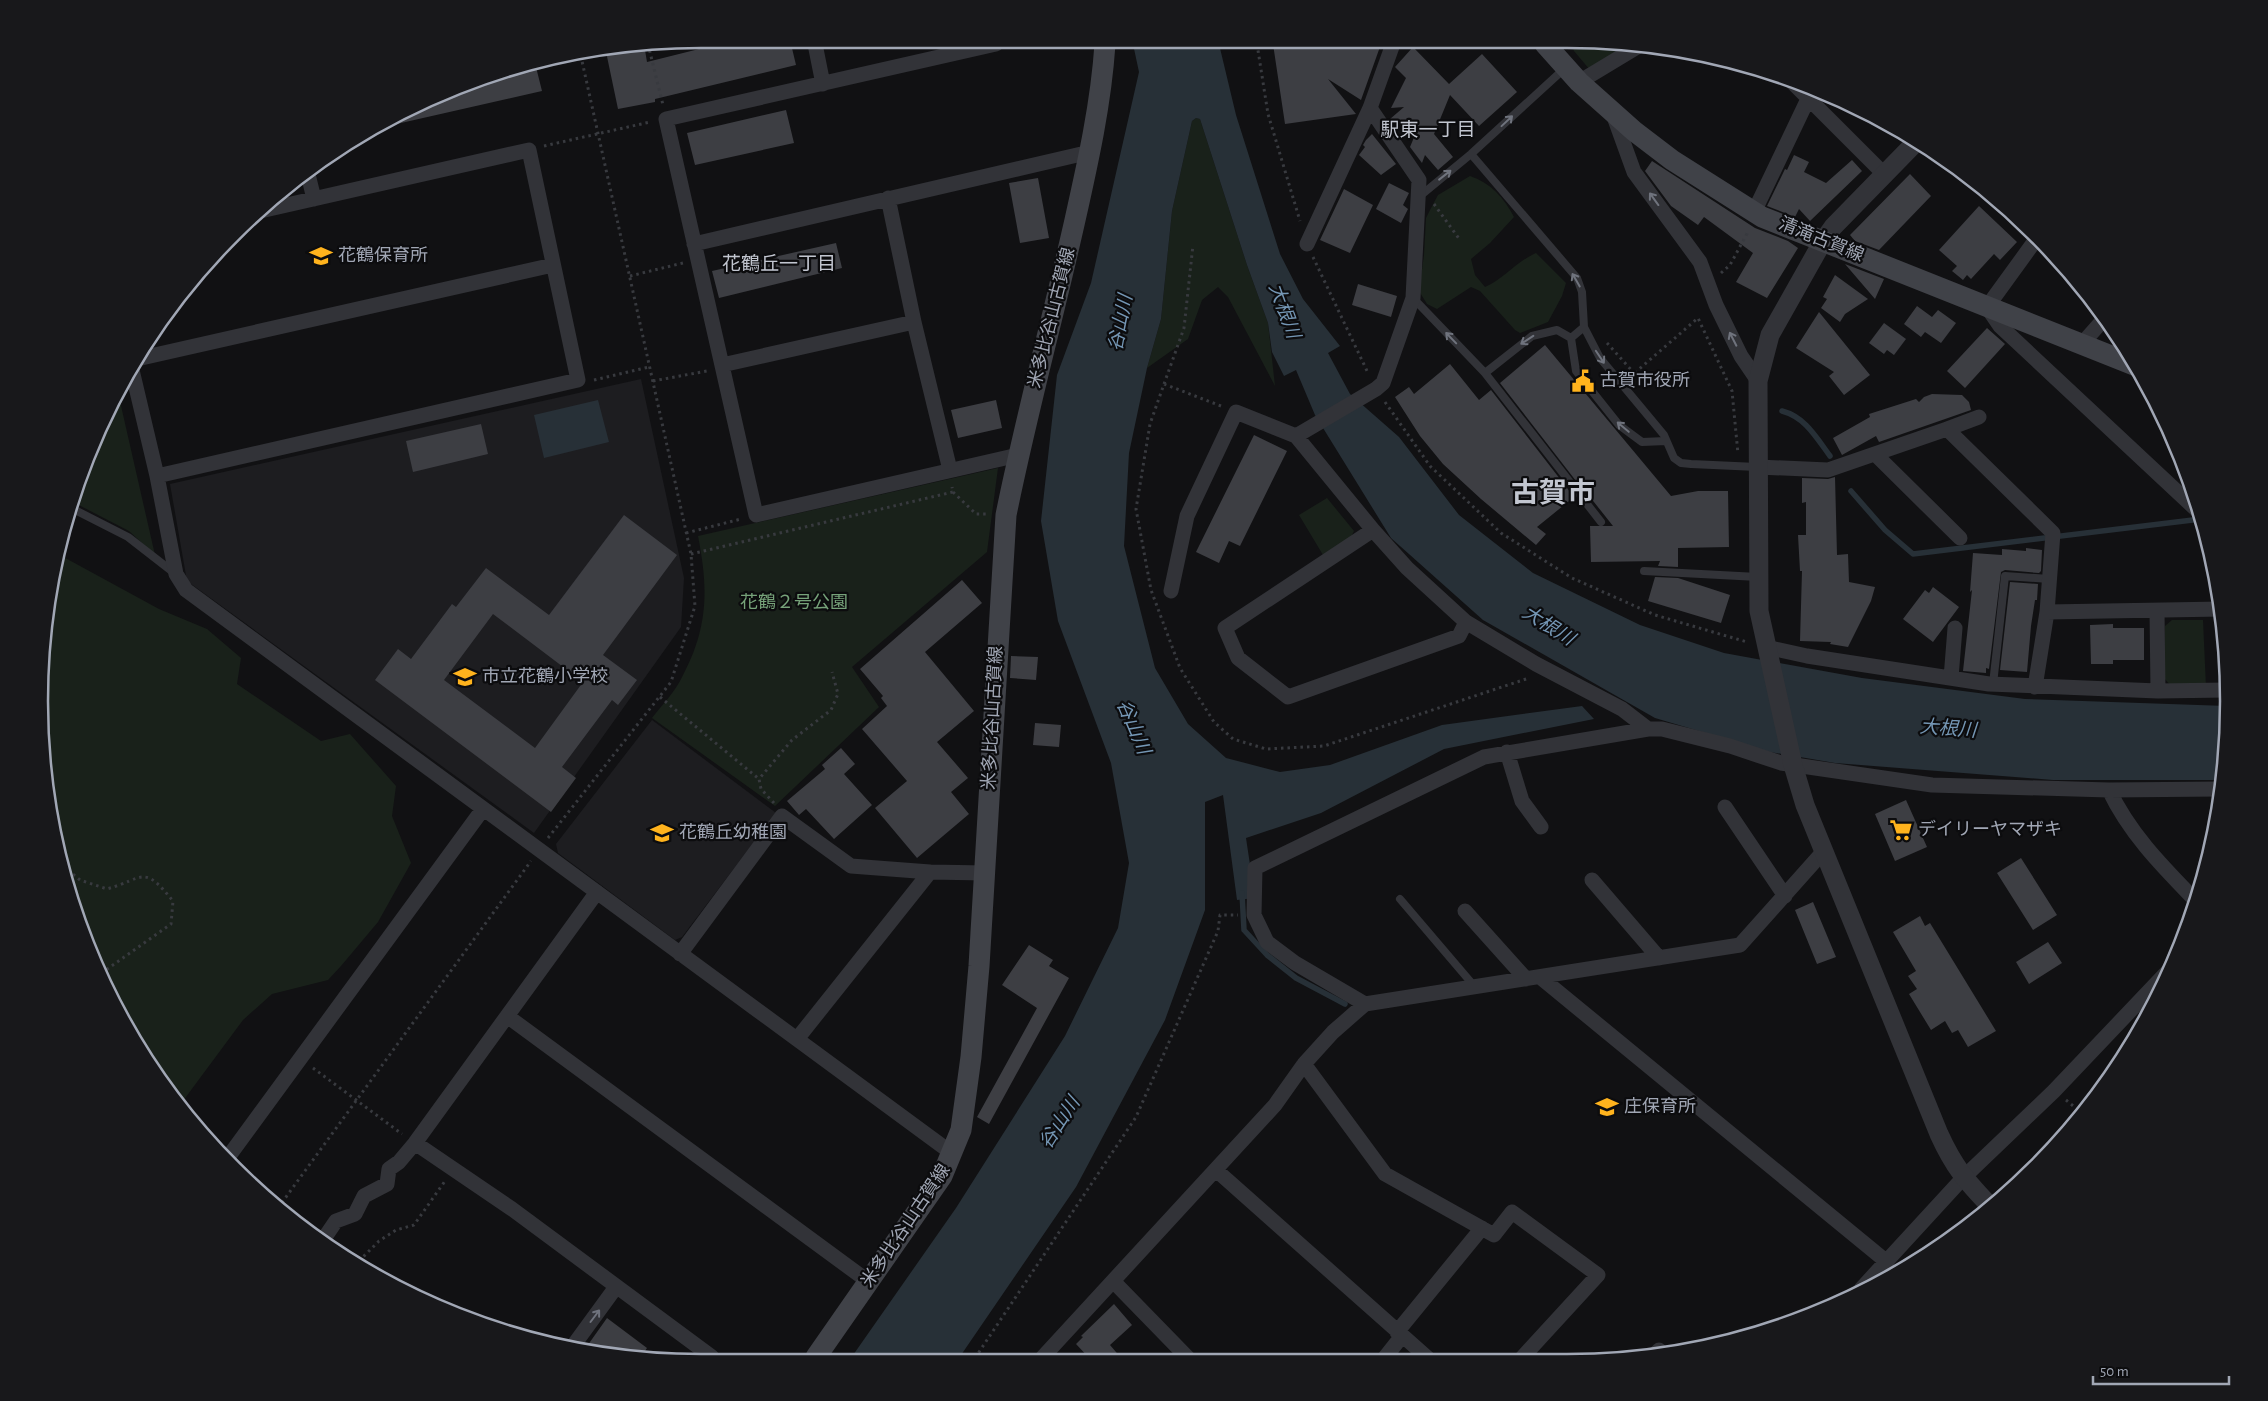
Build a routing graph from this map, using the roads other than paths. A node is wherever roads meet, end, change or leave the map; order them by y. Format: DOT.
graph roads {
  1 [pos="816,48"];
  2 [pos="979,48"];
  3 [pos="1105,48"];
  4 [pos="1392,48"];
  5 [pos="1548,48"];
  6 [pos="1627,51"];
  7 [pos="1572,75"];
  8 [pos="824,84"];
  9 [pos="1800,91"];
  10 [pos="1808,99"];
  11 [pos="1370,108"];
  12 [pos="1613,114"];
  13 [pos="1912,146"];
  14 [pos="1090,152"];
  15 [pos="1472,154"];
  16 [pos="1884,174"];
  17 [pos="309,178"];
  18 [pos="1423,193"];
  19 [pos="888,198"];
  20 [pos="314,199"];
  21 [pos="272,208"];
  22 [pos="1756,213"];
  23 [pos="1823,241"];
  24 [pos="2033,243"];
  25 [pos="694,244"];
  26 [pos="1307,244"];
  27 [pos="553,265"];
  28 [pos="1413,298"];
  29 [pos="1987,307"];
  30 [pos="914,322"];
  31 [pos="2100,324"];
  32 [pos="1584,327"];
  33 [pos="1571,338"];
  34 [pos="2082,345"];
  35 [pos="145,358"];
  36 [pos="2125,362"];
  37 [pos="722,366"];
  38 [pos="1485,373"];
  39 [pos="134,377"];
  40 [pos="1758,381"];
  41 [pos="1979,417"];
  42 [pos="1947,430"];
  43 [pos="1296,436"];
  44 [pos="1666,441"];
  45 [pos="1018,455"];
  46 [pos="1876,455"];
  47 [pos="1758,467"];
  48 [pos="950,470"];
  49 [pos="157,476"];
  50 [pos="2190,503"];
  51 [pos="76,511"];
  52 [pos="1601,522"];
  53 [pos="1373,530"];
  54 [pos="1960,538"];
  55 [pos="1644,571"];
  56 [pos="176,574"];
  57 [pos="1758,577"];
  58 [pos="2049,579"];
  59 [pos="1171,591"];
  60 [pos="2214,609"];
  61 [pos="2157,611"];
  62 [pos="2047,612"];
  63 [pos="1466,622"];
  64 [pos="1955,628"];
  65 [pos="1766,647"];
  66 [pos="1951,678"];
  67 [pos="1993,684"];
  68 [pos="2035,687"];
  69 [pos="2220,690"];
  70 [pos="2158,691"];
  71 [pos="1648,729"];
  72 [pos="1507,752"];
  73 [pos="1792,762"];
  74 [pos="2214,789"];
  75 [pos="2109,790"];
  76 [pos="1725,807"];
  77 [pos="482,809"];
  78 [pos="1541,827"];
  79 [pos="1823,852"];
  80 [pos="930,872"];
  81 [pos="985,873"];
  82 [pos="1592,880"];
  83 [pos="597,892"];
  84 [pos="2190,895"];
  85 [pos="1785,896"];
  86 [pos="1400,899"];
  87 [pos="1465,911"];
  88 [pos="680,954"];
  89 [pos="1659,958"];
  90 [pos="1533,978"];
  91 [pos="2156,983"];
  92 [pos="1475,987"];
  93 [pos="1365,1004"];
  94 [pos="507,1016"];
  95 [pos="797,1039"];
  96 [pos="1304,1064"];
  97 [pos="415,1143"];
  98 [pos="231,1153"];
  99 [pos="953,1154"];
  100 [pos="1216,1170"];
  101 [pos="1964,1178"];
  102 [pos="1986,1201"];
  103 [pos="1482,1228"];
  104 [pos="326,1235"];
  105 [pos="1887,1262"];
  106 [pos="1880,1273"];
  107 [pos="869,1282"];
  108 [pos="1114,1282"];
  109 [pos="616,1287"];
  110 [pos="1400,1334"];
  111 [pos="576,1342"];
  112 [pos="708,1354"];
  113 [pos="819,1354"];
  114 [pos="1048,1354"];
  115 [pos="1184,1354"];
  116 [pos="1387,1354"];
  117 [pos="1423,1354"];
  118 [pos="1526,1354"];
  1 -- 8 [label="street"];
  2 -- 8 [label="street"];
  3 -- 14 [label="main road, 米多比谷山古賀線"];
  4 -- 11 [label="street"];
  5 -- 7 [label="main road, 清滝古賀線"];
  6 -- 7 [label="street"];
  7 -- 12 [label="main road, 清滝古賀線"];
  15 -- 7 [label="lane, one-way"];
  8 -- 25 [label="street"];
  9 -- 10 [label="street"];
  10 -- 16 [label="street"];
  10 -- 22 [label="street"];
  11 -- 18 [label="street"];
  11 -- 26 [label="street"];
  12 -- 22 [label="main road, 清滝古賀線"];
  40 -- 12 [label="street, one-way"];
  13 -- 16 [label="street"];
  14 -- 19 [label="street"];
  14 -- 45 [label="main road, 米多比谷山古賀線"];
  18 -- 15 [label="lane, one-way"];
  32 -- 15 [label="lane, one-way"];
  16 -- 23 [label="street"];
  17 -- 20 [label="street"];
  18 -- 28 [label="street"];
  19 -- 25 [label="street"];
  19 -- 30 [label="street"];
  20 -- 21 [label="street"];
  20 -- 27 [label="street"];
  22 -- 23 [label="main road, 清滝古賀線"];
  23 -- 29 [label="main road, 清滝古賀線"];
  23 -- 40 [label="street"];
  24 -- 29 [label="street"];
  25 -- 37 [label="street"];
  27 -- 35 [label="street"];
  27 -- 49 [label="street"];
  38 -- 28 [label="lane, one-way"];
  28 -- 43 [label="street"];
  29 -- 34 [label="main road, 清滝古賀線"];
  29 -- 50 [label="street"];
  30 -- 37 [label="street"];
  30 -- 48 [label="street"];
  31 -- 34 [label="street"];
  32 -- 33 [label="lane"];
  32 -- 44 [label="lane, one-way"];
  33 -- 38 [label="lane, one-way"];
  44 -- 33 [label="lane, one-way"];
  34 -- 36 [label="main road, 清滝古賀線"];
  37 -- 48 [label="street"];
  38 -- 52 [label="lane"];
  39 -- 49 [label="street"];
  40 -- 47 [label="street"];
  41 -- 42 [label="street"];
  42 -- 46 [label="street"];
  42 -- 58 [label="street"];
  43 -- 53 [label="street"];
  43 -- 59 [label="street"];
  44 -- 47 [label="lane"];
  45 -- 48 [label="street"];
  45 -- 81 [label="main road, 米多比谷山古賀線"];
  46 -- 47 [label="street"];
  46 -- 54 [label="street"];
  47 -- 57 [label="street"];
  49 -- 56 [label="street"];
  51 -- 56 [label="lane"];
  53 -- 63 [label="street"];
  53 -- 63 [label="street"];
  55 -- 57 [label="lane"];
  56 -- 77 [label="street"];
  57 -- 65 [label="street"];
  58 -- 62 [label="street"];
  58 -- 67 [label="lane"];
  60 -- 61 [label="street"];
  61 -- 62 [label="street"];
  61 -- 70 [label="street"];
  62 -- 68 [label="street"];
  63 -- 71 [label="street"];
  64 -- 66 [label="street"];
  65 -- 66 [label="street"];
  65 -- 73 [label="street"];
  66 -- 67 [label="street"];
  67 -- 68 [label="street"];
  68 -- 70 [label="street"];
  69 -- 70 [label="street"];
  71 -- 72 [label="street"];
  71 -- 73 [label="street"];
  72 -- 78 [label="street"];
  72 -- 93 [label="street"];
  73 -- 75 [label="street"];
  73 -- 79 [label="street"];
  74 -- 75 [label="street"];
  75 -- 84 [label="street"];
  76 -- 85 [label="street"];
  77 -- 83 [label="street"];
  77 -- 98 [label="street"];
  79 -- 85 [label="street"];
  79 -- 101 [label="street"];
  80 -- 81 [label="street"];
  80 -- 88 [label="street"];
  80 -- 95 [label="street"];
  81 -- 99 [label="main road, 米多比谷山古賀線"];
  82 -- 89 [label="street"];
  83 -- 88 [label="street"];
  83 -- 94 [label="street"];
  85 -- 89 [label="street"];
  86 -- 92 [label="lane"];
  87 -- 90 [label="street"];
  88 -- 95 [label="street"];
  89 -- 90 [label="street"];
  90 -- 92 [label="street"];
  90 -- 105 [label="street"];
  91 -- 101 [label="street"];
  92 -- 93 [label="street"];
  93 -- 96 [label="street"];
  94 -- 97 [label="street"];
  94 -- 107 [label="street"];
  95 -- 99 [label="street"];
  96 -- 100 [label="street"];
  96 -- 103 [label="street"];
  97 -- 104 [label="street"];
  97 -- 109 [label="street"];
  99 -- 107 [label="main road, 米多比谷山古賀線"];
  100 -- 108 [label="street"];
  100 -- 110 [label="street"];
  101 -- 102 [label="street"];
  101 -- 105 [label="street"];
  103 -- 110 [label="street"];
  103 -- 118 [label="street"];
  105 -- 106 [label="street"];
  107 -- 113 [label="main road, 米多比谷山古賀線"];
  108 -- 114 [label="street"];
  108 -- 115 [label="street"];
  111 -- 109 [label="street, one-way"];
  109 -- 112 [label="street"];
  110 -- 116 [label="street"];
  110 -- 117 [label="street"];
}
